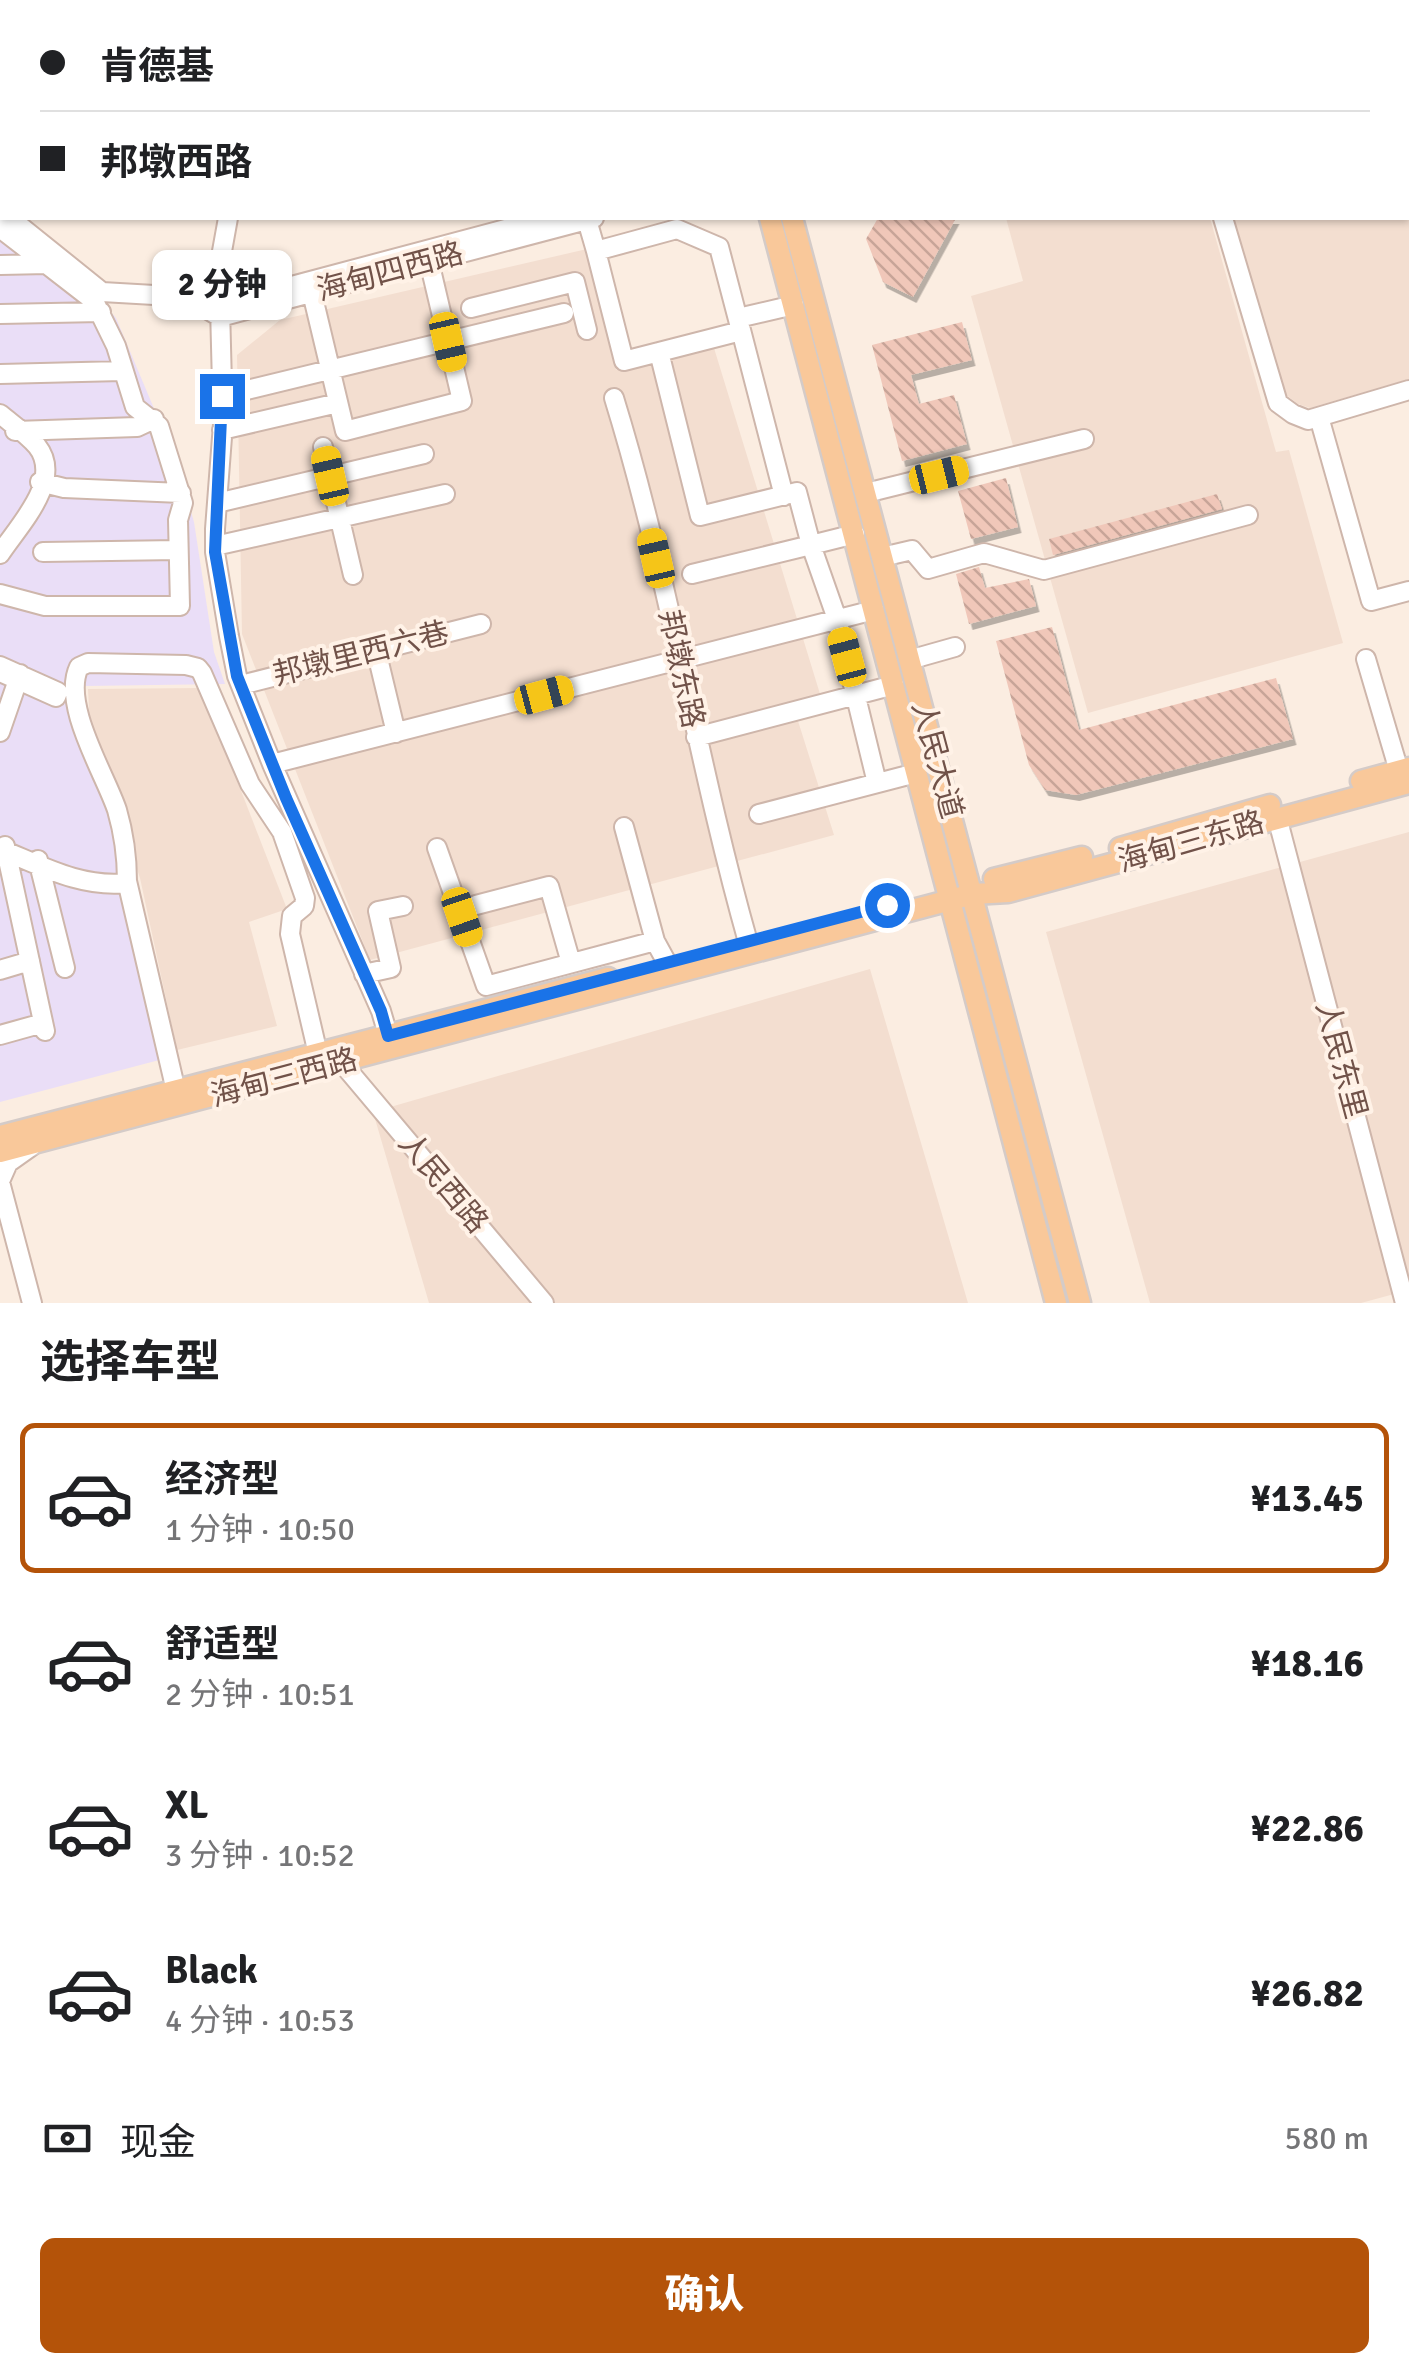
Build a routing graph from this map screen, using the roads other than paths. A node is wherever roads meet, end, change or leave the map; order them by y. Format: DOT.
graph roads {
  1 [pos="12,220"];
  2 [pos="228,220"];
  3 [pos="530,220"];
  4 [pos="588,220"];
  5 [pos="592,220"];
  6 [pos="771,220"];
  7 [pos="793,220"];
  8 [pos="1224,220"];
  9 [pos="488,225"];
  10 [pos="0,228"];
  11 [pos="596,250"];
  12 [pos="429,261"];
  13 [pos="48,264"];
  14 [pos="0,265"];
  15 [pos="549,288"];
  16 [pos="312,293"];
  17 [pos="794,305"];
  18 [pos="470,308"];
  19 [pos="220,311"];
  20 [pos="102,312"];
  21 [pos="0,314"];
  22 [pos="739,324"];
  23 [pos="587,330"];
  24 [pos="448,342"];
  25 [pos="659,352"];
  26 [pos="330,370"];
  27 [pos="122,372"];
  28 [pos="0,374"];
  29 [pos="1409,390"];
  30 [pos="222,396"];
  31 [pos="614,398"];
  32 [pos="338,402"];
  33 [pos="1319,417"];
  34 [pos="154,420"];
  35 [pos="9,424"];
  36 [pos="222,430"];
  37 [pos="1084,438"];
  38 [pos="323,447"];
  39 [pos="424,454"];
  40 [pos="330,476"];
  41 [pos="42,483"];
  42 [pos="181,493"];
  43 [pos="866,493"];
  44 [pos="444,494"];
  45 [pos="784,496"];
  46 [pos="216,503"];
  47 [pos="1248,515"];
  48 [pos="340,518"];
  49 [pos="855,534"];
  50 [pos="811,545"];
  51 [pos="0,546"];
  52 [pos="215,546"];
  53 [pos="178,550"];
  54 [pos="43,552"];
  55 [pos="0,554"];
  56 [pos="882,557"];
  57 [pos="692,574"];
  58 [pos="353,575"];
  59 [pos="1409,590"];
  60 [pos="0,594"];
  61 [pos="874,610"];
  62 [pos="837,619"];
  63 [pos="481,624"];
  64 [pos="955,648"];
  65 [pos="376,650"];
  66 [pos="1366,659"];
  67 [pos="679,660"];
  68 [pos="910,660"];
  69 [pos="9,673"];
  70 [pos="241,685"];
  71 [pos="894,685"];
  72 [pos="857,694"];
  73 [pos="0,732"];
  74 [pos="396,733"];
  75 [pos="696,737"];
  76 [pos="272,764"];
  77 [pos="916,773"];
  78 [pos="1406,774"];
  79 [pos="877,783"];
  80 [pos="759,814"];
  81 [pos="1277,818"];
  82 [pos="624,827"];
  83 [pos="437,848"];
  84 [pos="2,849"];
  85 [pos="39,862"];
  86 [pos="127,880"];
  87 [pos="971,888"];
  88 [pos="947,895"];
  89 [pos="9,905"];
  90 [pos="476,905"];
  91 [pos="403,906"];
  92 [pos="656,940"];
  93 [pos="748,942"];
  94 [pos="30,961"];
  95 [pos="572,963"];
  96 [pos="666,963"];
  97 [pos="66,968"];
  98 [pos="0,970"];
  99 [pos="364,974"];
  100 [pos="0,1034"];
  101 [pos="388,1036"];
  102 [pos="318,1054"];
  103 [pos="342,1063"];
  104 [pos="176,1090"];
  105 [pos="0,1136"];
  106 [pos="38,1142"];
  107 [pos="0,1152"];
  108 [pos="0,1181"];
  109 [pos="0,1212"];
  110 [pos="28,1303"];
  111 [pos="544,1303"];
  112 [pos="1056,1303"];
  113 [pos="1080,1303"];
  114 [pos="1405,1303"];
  1 -- 19 [label="street"];
  2 -- 19 [label="street"];
  3 -- 9 [label="street, 海甸四西路"];
  4 -- 12 [label="street, 海甸四西路"];
  5 -- 11 [label="street"];
  6 -- 17 [label="main road, 人民大道"];
  7 -- 43 [label="main road, 人民大道"];
  8 -- 33 [label="street"];
  9 -- 19 [label="street, 海甸四西路"];
  10 -- 13 [label="street"];
  11 -- 22 [label="street"];
  11 -- 25 [label="street"];
  12 -- 16 [label="street, 海甸四西路"];
  12 -- 24 [label="street"];
  13 -- 14 [label="street"];
  13 -- 20 [label="street"];
  15 -- 18 [label="street"];
  15 -- 23 [label="street"];
  15 -- 24 [label="street"];
  16 -- 19 [label="street, 海甸四西路"];
  16 -- 26 [label="street"];
  17 -- 22 [label="street"];
  17 -- 49 [label="main road, 人民大道"];
  19 -- 30 [label="street"];
  20 -- 21 [label="street"];
  20 -- 27 [label="street"];
  22 -- 25 [label="street"];
  22 -- 45 [label="street"];
  24 -- 26 [label="street"];
  24 -- 32 [label="street"];
  25 -- 45 [label="street"];
  26 -- 30 [label="street"];
  26 -- 32 [label="street"];
  27 -- 28 [label="street"];
  27 -- 34 [label="street"];
  29 -- 33 [label="street"];
  30 -- 36 [label="street"];
  31 -- 67 [label="street, 邦墩东路"];
  32 -- 36 [label="street"];
  33 -- 59 [label="street"];
  34 -- 35 [label="street"];
  34 -- 42 [label="street"];
  35 -- 41 [label="street"];
  36 -- 46 [label="street"];
  37 -- 43 [label="street"];
  38 -- 40 [label="street"];
  39 -- 40 [label="street"];
  40 -- 46 [label="street"];
  40 -- 48 [label="street"];
  41 -- 42 [label="street"];
  41 -- 51 [label="street"];
  41 -- 55 [label="street"];
  42 -- 53 [label="street"];
  43 -- 56 [label="main road, 人民大道"];
  44 -- 48 [label="street"];
  45 -- 50 [label="street"];
  46 -- 52 [label="street"];
  47 -- 56 [label="street"];
  48 -- 52 [label="street"];
  48 -- 58 [label="street"];
  49 -- 50 [label="street"];
  49 -- 61 [label="main road, 人民大道"];
  50 -- 57 [label="street"];
  50 -- 62 [label="street"];
  52 -- 70 [label="street"];
  53 -- 54 [label="street"];
  53 -- 60 [label="street"];
  56 -- 68 [label="main road, 人民大道"];
  61 -- 62 [label="street"];
  61 -- 71 [label="main road, 人民大道"];
  62 -- 67 [label="street"];
  62 -- 72 [label="street"];
  63 -- 65 [label="street, 邦墩里西六巷"];
  64 -- 68 [label="street"];
  65 -- 70 [label="street, 邦墩里西六巷"];
  65 -- 74 [label="street"];
  66 -- 78 [label="street"];
  67 -- 74 [label="street"];
  67 -- 75 [label="street, 邦墩东路"];
  68 -- 87 [label="main road, 人民大道"];
  69 -- 73 [label="street"];
  70 -- 76 [label="street"];
  71 -- 72 [label="street"];
  71 -- 77 [label="main road, 人民大道"];
  72 -- 75 [label="street"];
  72 -- 79 [label="street"];
  74 -- 76 [label="street"];
  75 -- 93 [label="street, 邦墩东路"];
  76 -- 99 [label="street"];
  77 -- 79 [label="street"];
  77 -- 88 [label="main road, 人民大道"];
  78 -- 81 [label="main road, 海甸三东路"];
  78 -- 87 [label="main road"];
  79 -- 80 [label="street"];
  81 -- 87 [label="main road, 海甸三东路"];
  81 -- 114 [label="street, 人民东里"];
  82 -- 92 [label="street"];
  83 -- 95 [label="street"];
  84 -- 85 [label="street"];
  84 -- 89 [label="street"];
  85 -- 86 [label="street"];
  85 -- 97 [label="street"];
  86 -- 102 [label="street"];
  86 -- 104 [label="street"];
  87 -- 88 [label="main road, 海甸三西路"];
  87 -- 113 [label="main road, 人民大道"];
  88 -- 93 [label="main road, 海甸三西路"];
  88 -- 103 [label="main road, 海甸三西路"];
  88 -- 112 [label="main road, 人民大道"];
  89 -- 94 [label="street"];
  90 -- 95 [label="street"];
  91 -- 99 [label="street"];
  92 -- 95 [label="street"];
  92 -- 96 [label="street"];
  93 -- 96 [label="main road, 海甸三西路"];
  94 -- 98 [label="street"];
  94 -- 100 [label="street"];
  96 -- 101 [label="main road, 海甸三西路"];
  99 -- 101 [label="street"];
  101 -- 102 [label="main road, 海甸三西路"];
  102 -- 104 [label="main road, 海甸三西路"];
  103 -- 106 [label="main road, 海甸三西路"];
  103 -- 111 [label="street, 人民西路"];
  104 -- 105 [label="main road, 海甸三西路"];
  106 -- 107 [label="main road, 海甸三西路"];
  106 -- 108 [label="street"];
  108 -- 110 [label="street"];
  109 -- 110 [label="street"];
}
